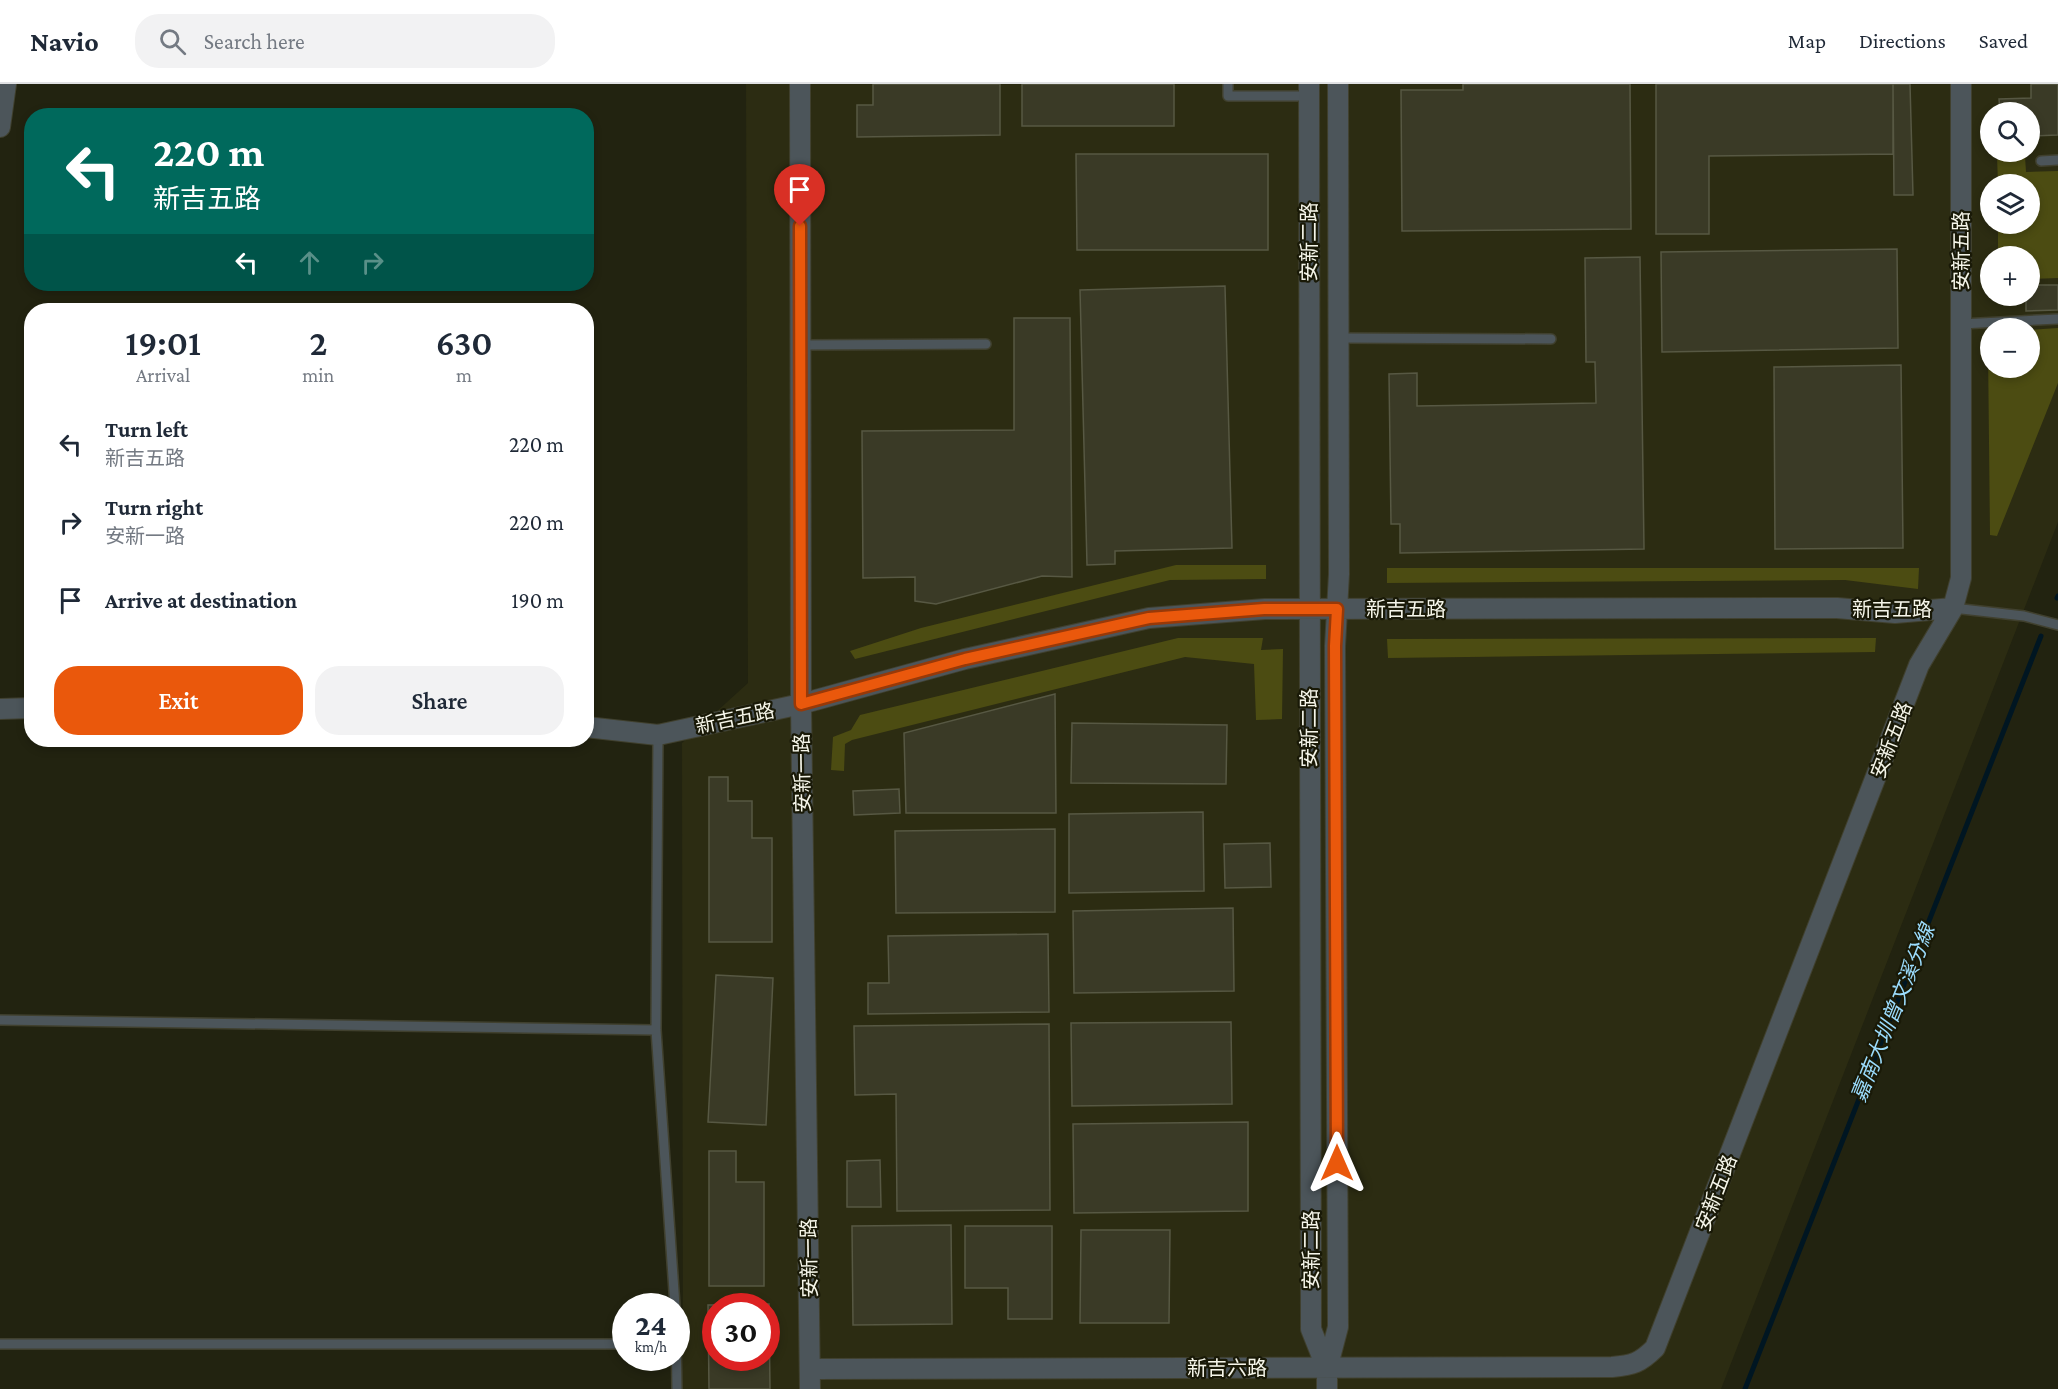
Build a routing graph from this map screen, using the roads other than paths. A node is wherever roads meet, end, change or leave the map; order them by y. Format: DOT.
graph roads {
  1 [pos="6,84"];
  2 [pos="800,84"];
  3 [pos="1228,84"];
  4 [pos="1338,84"];
  5 [pos="1961,84"];
  6 [pos="1309,90"];
  7 [pos="0,127"];
  8 [pos="2058,160"];
  9 [pos="2041,161"];
  10 [pos="2058,319"];
  11 [pos="1961,324"];
  12 [pos="1338,338"];
  13 [pos="1551,339"];
  14 [pos="986,344"];
  15 [pos="801,345"];
  16 [pos="1953,608"];
  17 [pos="1309,609"];
  18 [pos="1337,609"];
  19 [pos="2058,625"];
  20 [pos="801,704"];
  21 [pos="24,708"];
  22 [pos="0,709"];
  23 [pos="594,728"];
  24 [pos="657,735"];
  25 [pos="0,1020"];
  26 [pos="657,1030"];
  27 [pos="674,1293"];
  28 [pos="0,1344"];
  29 [pos="612,1344"];
  30 [pos="1642,1362"];
  31 [pos="810,1369"];
  32 [pos="1327,1369"];
  33 [pos="677,1371"];
  34 [pos="677,1389"];
  35 [pos="810,1389"];
  36 [pos="1327,1389"];
  1 -- 7 [label="street"];
  2 -- 15 [label="street, 安新一路"];
  3 -- 6 [label="lane"];
  4 -- 12 [label="street, 安新二路"];
  5 -- 11 [label="street, 安新五路"];
  6 -- 17 [label="street, 安新二路"];
  8 -- 9 [label="lane"];
  10 -- 11 [label="lane"];
  11 -- 16 [label="street, 安新五路"];
  12 -- 13 [label="lane"];
  12 -- 18 [label="street, 安新二路"];
  14 -- 15 [label="lane"];
  15 -- 20 [label="street, 安新一路"];
  16 -- 18 [label="street, 新吉五路"];
  16 -- 19 [label="lane"];
  16 -- 30 [label="street, 安新五路"];
  17 -- 18 [label="street, 新吉五路"];
  17 -- 20 [label="street, 新吉五路"];
  17 -- 32 [label="street, 安新二路"];
  18 -- 32 [label="street, 安新二路"];
  20 -- 24 [label="street, 新吉五路"];
  20 -- 31 [label="street, 安新一路"];
  21 -- 22 [label="street"];
  23 -- 24 [label="street, 新吉五路"];
  24 -- 26 [label="lane"];
  25 -- 26 [label="lane"];
  26 -- 27 [label="lane"];
  28 -- 29 [label="lane"];
  30 -- 32 [label="street, 新吉六路"];
  31 -- 32 [label="street, 新吉六路"];
  31 -- 35 [label="street, 安新一路"];
  32 -- 36 [label="street, 安新二路"];
  33 -- 34 [label="lane"];
}
